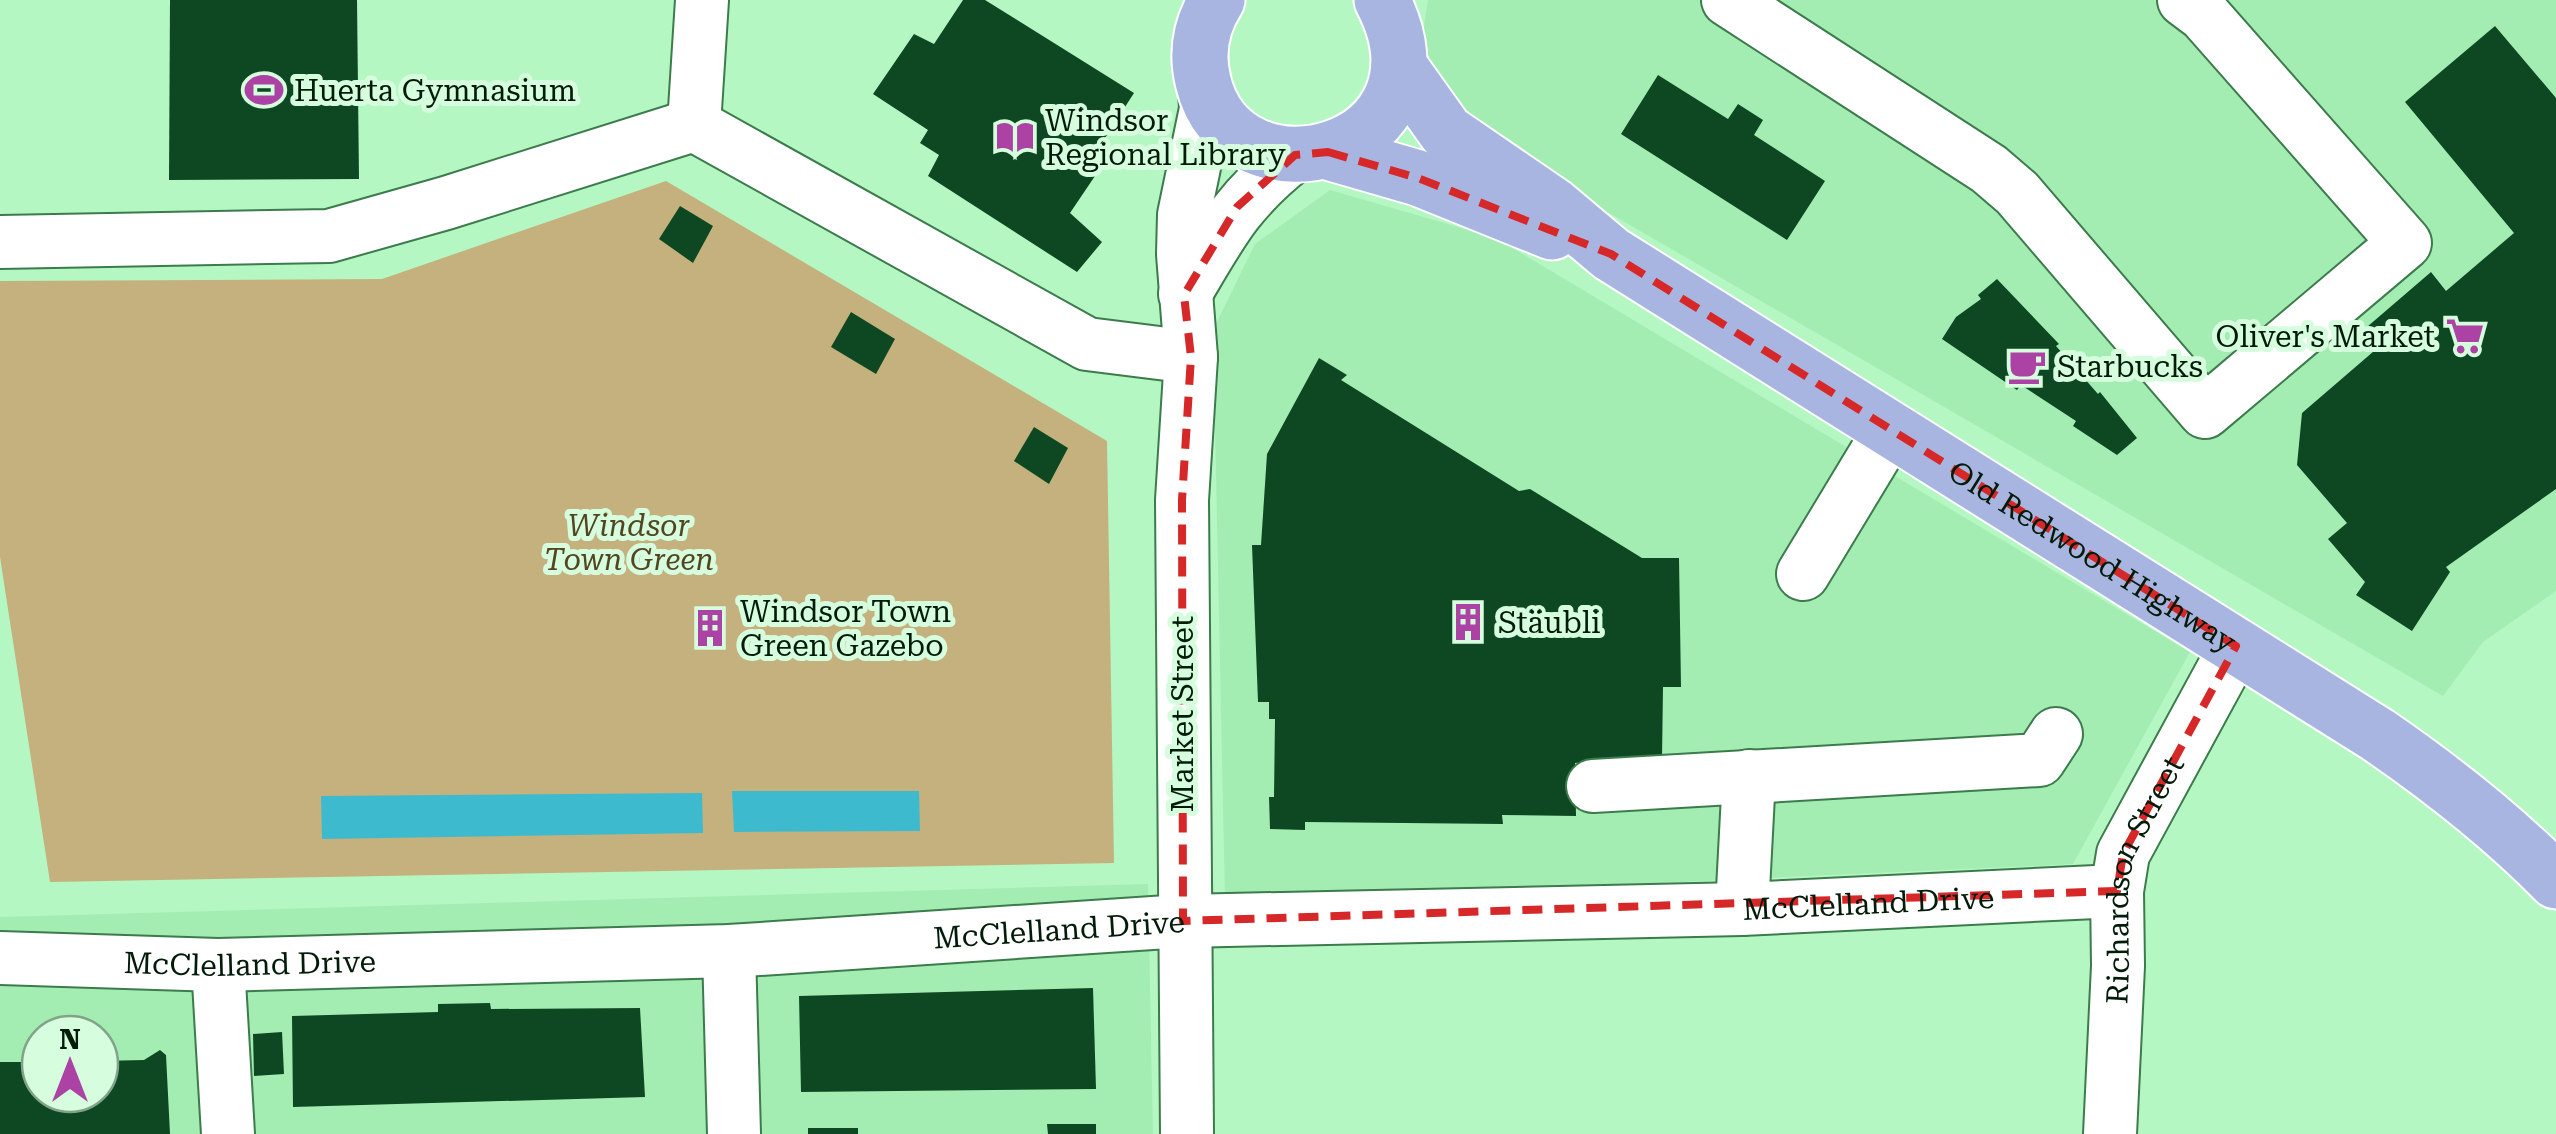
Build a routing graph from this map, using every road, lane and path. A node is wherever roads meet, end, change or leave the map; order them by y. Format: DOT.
graph roads {
  1 [pos="702,0"];
  2 [pos="1728,0"];
  3 [pos="2184,0"];
  4 [pos="1395,23"];
  5 [pos="1198,33"];
  6 [pos="694,125"];
  7 [pos="1311,154"];
  8 [pos="0,242"];
  9 [pos="1611,254"];
  10 [pos="1184,296"];
  11 [pos="1192,357"];
  12 [pos="1890,430"];
  13 [pos="1803,574"];
  14 [pos="2236,646"];
  15 [pos="2056,734"];
  16 [pos="1749,776"];
  17 [pos="1593,786"];
  18 [pos="2556,881"];
  19 [pos="2116,891"];
  20 [pos="1742,909"];
  21 [pos="1183,922"];
  22 [pos="729,952"];
  23 [pos="0,958"];
  24 [pos="218,965"];
  25 [pos="228,1134"];
  26 [pos="734,1134"];
  27 [pos="1186,1134"];
  28 [pos="2110,1134"];
  1 -- 6 [label="street"];
  2 -- 3 [label="street"];
  4 -- 7 [label="main road"];
  4 -- 9 [label="main road, Old Redwood Highway"];
  5 -- 7 [label="main road, Old Redwood Highway"];
  5 -- 10 [label="street, Market Street"];
  6 -- 8 [label="street"];
  6 -- 11 [label="street"];
  7 -- 9 [label="main road, Old Redwood Highway"];
  7 -- 10 [label="street"];
  9 -- 12 [label="main road, Old Redwood Highway"];
  10 -- 11 [label="street, Market Street"];
  11 -- 21 [label="street, Market Street"];
  12 -- 13 [label="street"];
  12 -- 14 [label="main road, Old Redwood Highway"];
  14 -- 18 [label="main road, Old Redwood Highway"];
  14 -- 19 [label="street, Richardson Street"];
  15 -- 16 [label="street"];
  16 -- 17 [label="street"];
  16 -- 20 [label="street"];
  19 -- 20 [label="street, McClelland Drive"];
  19 -- 28 [label="street, Richardson Street"];
  20 -- 21 [label="street, McClelland Drive"];
  21 -- 22 [label="street, McClelland Drive"];
  21 -- 27 [label="street, Market Street"];
  22 -- 24 [label="street, McClelland Drive"];
  22 -- 26 [label="street"];
  23 -- 24 [label="street, McClelland Drive"];
  24 -- 25 [label="street"];
}
